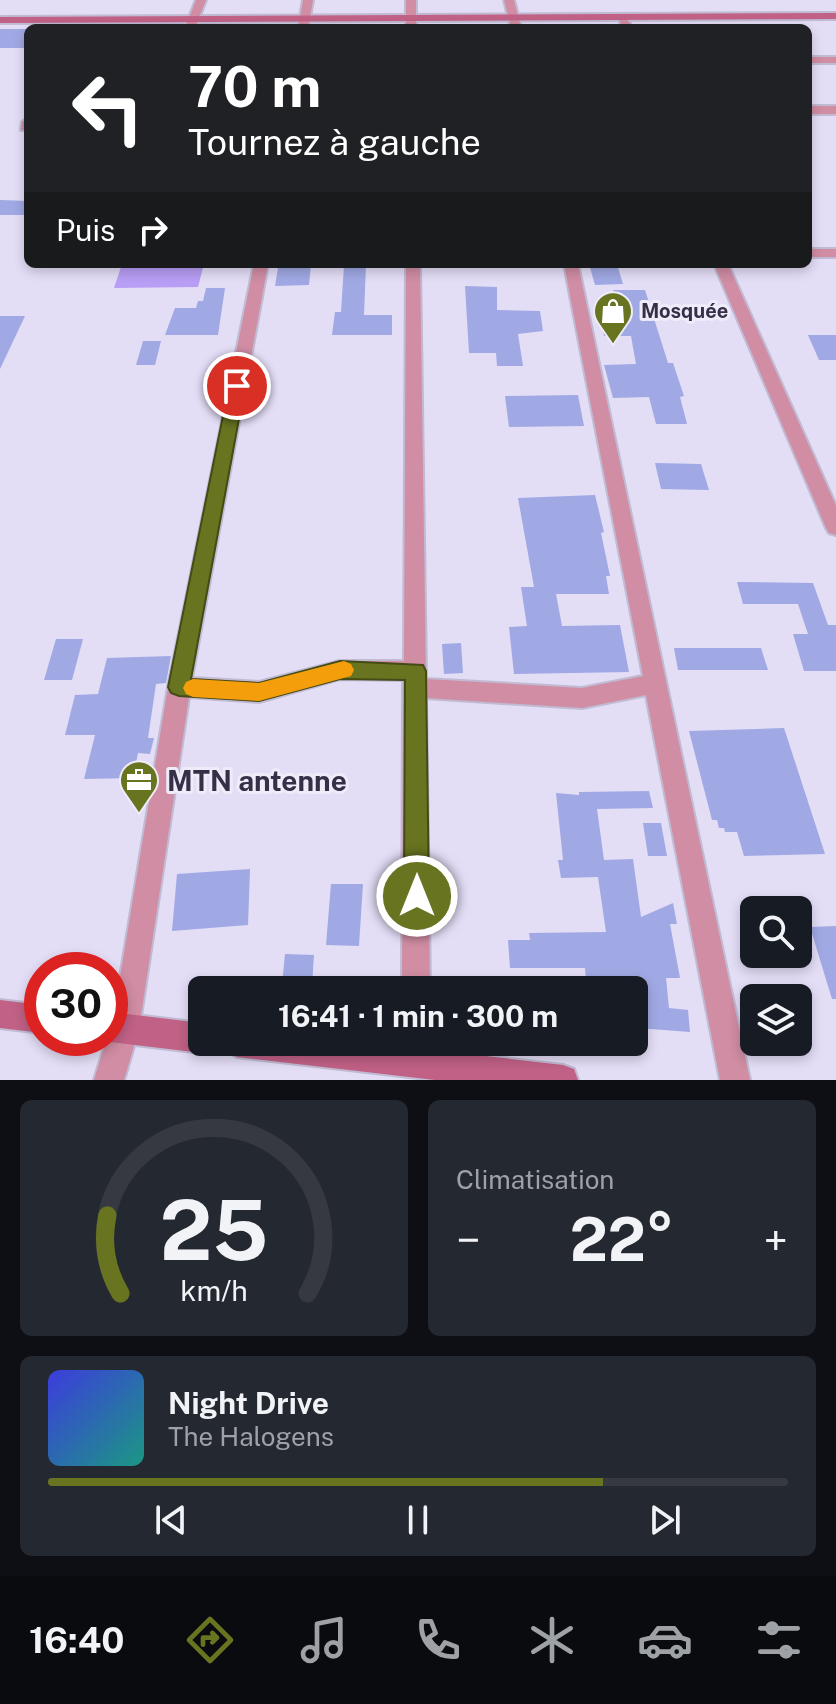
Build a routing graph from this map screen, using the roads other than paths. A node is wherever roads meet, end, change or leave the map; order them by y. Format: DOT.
graph roads {
  1 [pos="201,0"];
  2 [pos="308,0"];
  3 [pos="411,0"];
  4 [pos="509,0"];
  5 [pos="836,16"];
  6 [pos="0,20"];
  7 [pos="84,23"];
  8 [pos="192,23"];
  9 [pos="304,23"];
  10 [pos="411,23"];
  11 [pos="515,23"];
  12 [pos="624,23"];
  13 [pos="812,60"];
  14 [pos="836,60"];
  15 [pos="812,110"];
  16 [pos="836,110"];
  17 [pos="812,253"];
  18 [pos="836,253"];
  19 [pos="260,268"];
  20 [pos="413,268"];
  21 [pos="572,268"];
  22 [pos="723,268"];
  23 [pos="836,528"];
  24 [pos="415,680"];
  25 [pos="655,683"];
  26 [pos="179,687"];
  27 [pos="128,968"];
  28 [pos="416,976"];
  29 [pos="0,1014"];
  30 [pos="24,1017"];
  31 [pos="128,1029"];
  32 [pos="188,1036"];
  33 [pos="113,1056"];
  34 [pos="429,1056"];
  35 [pos="109,1080"];
  36 [pos="563,1080"];
  37 [pos="735,1080"];
  1 -- 8 [label="street"];
  2 -- 9 [label="street"];
  3 -- 10 [label="street"];
  4 -- 11 [label="street"];
  5 -- 12 [label="street"];
  6 -- 7 [label="street"];
  7 -- 8 [label="street"];
  8 -- 9 [label="street"];
  9 -- 10 [label="street"];
  10 -- 11 [label="street"];
  11 -- 12 [label="street"];
  13 -- 14 [label="street"];
  15 -- 16 [label="street"];
  17 -- 18 [label="street"];
  19 -- 26 [label="street"];
  20 -- 24 [label="street"];
  21 -- 25 [label="street"];
  22 -- 23 [label="street"];
  24 -- 25 [label="street"];
  24 -- 26 [label="street"];
  24 -- 28 [label="street"];
  25 -- 37 [label="street"];
  26 -- 27 [label="street"];
  29 -- 30 [label="street"];
  31 -- 32 [label="street"];
  33 -- 35 [label="street"];
  34 -- 36 [label="street"];
}
